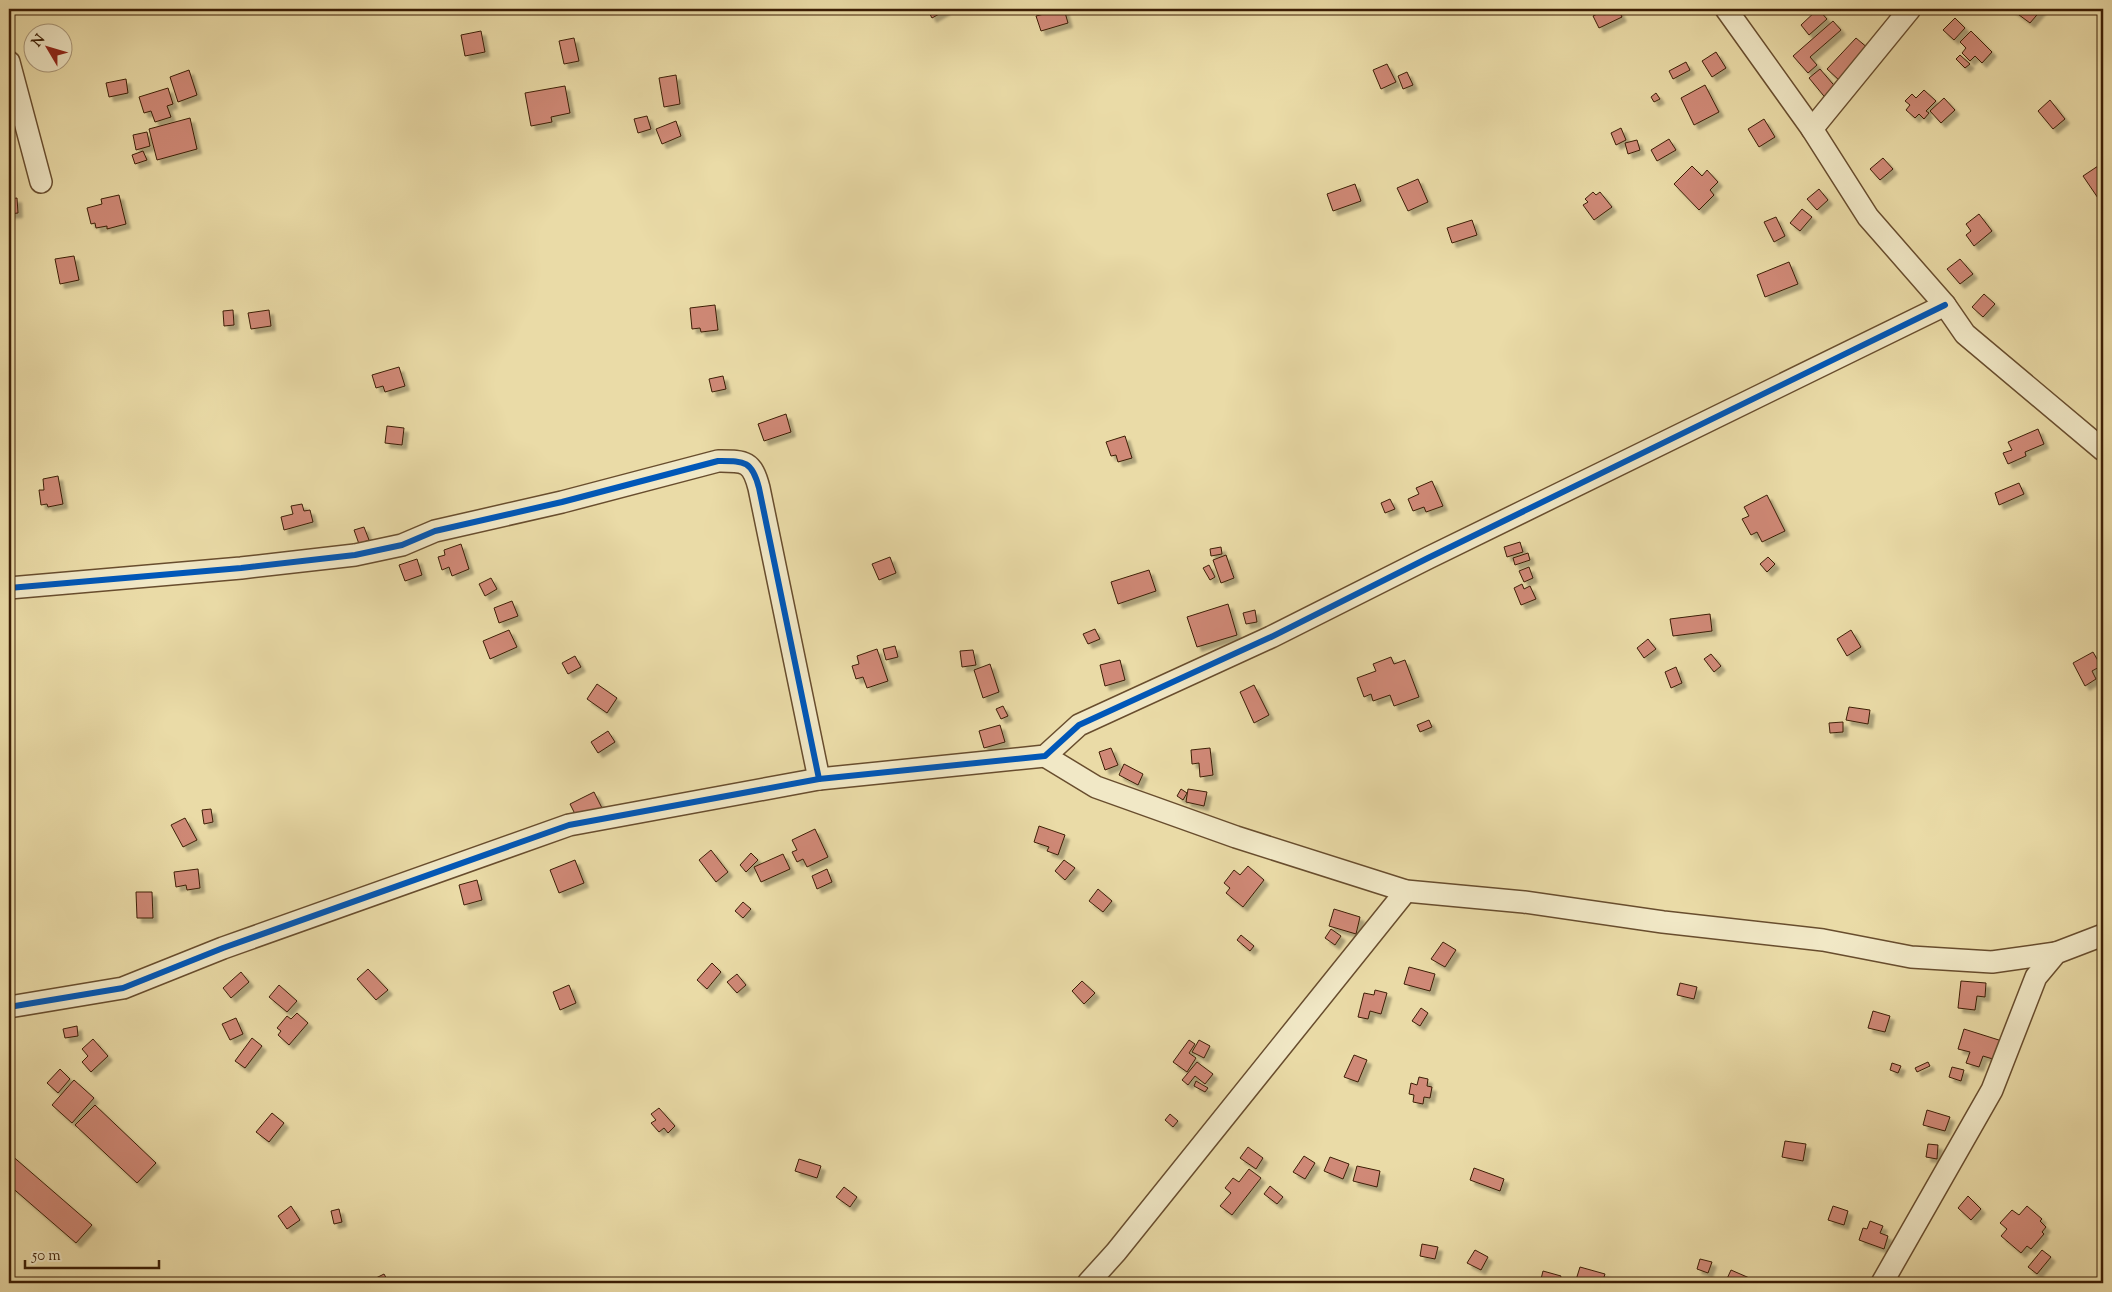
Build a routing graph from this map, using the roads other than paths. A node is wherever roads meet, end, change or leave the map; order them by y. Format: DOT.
graph roads {
  1 [pos="1726,9"];
  2 [pos="1910,9"];
  3 [pos="9,62"];
  4 [pos="1812,129"];
  5 [pos="41,182"];
  6 [pos="1945,304"];
  7 [pos="2103,450"];
  8 [pos="9,588"];
  9 [pos="1045,756"];
  10 [pos="818,779"];
  11 [pos="1406,892"];
  12 [pos="2103,935"];
  13 [pos="2056,953"];
  14 [pos="9,1008"];
  15 [pos="1088,1283"];
  16 [pos="1882,1283"];
  1 -- 4 [label="street"];
  2 -- 4 [label="street"];
  3 -- 5 [label="street"];
  4 -- 6 [label="street"];
  6 -- 7 [label="street"];
  6 -- 9 [label="street"];
  8 -- 10 [label="street"];
  9 -- 10 [label="street"];
  9 -- 11 [label="street"];
  10 -- 14 [label="street"];
  11 -- 13 [label="street"];
  11 -- 15 [label="street"];
  12 -- 13 [label="street"];
  13 -- 16 [label="street"];
}
